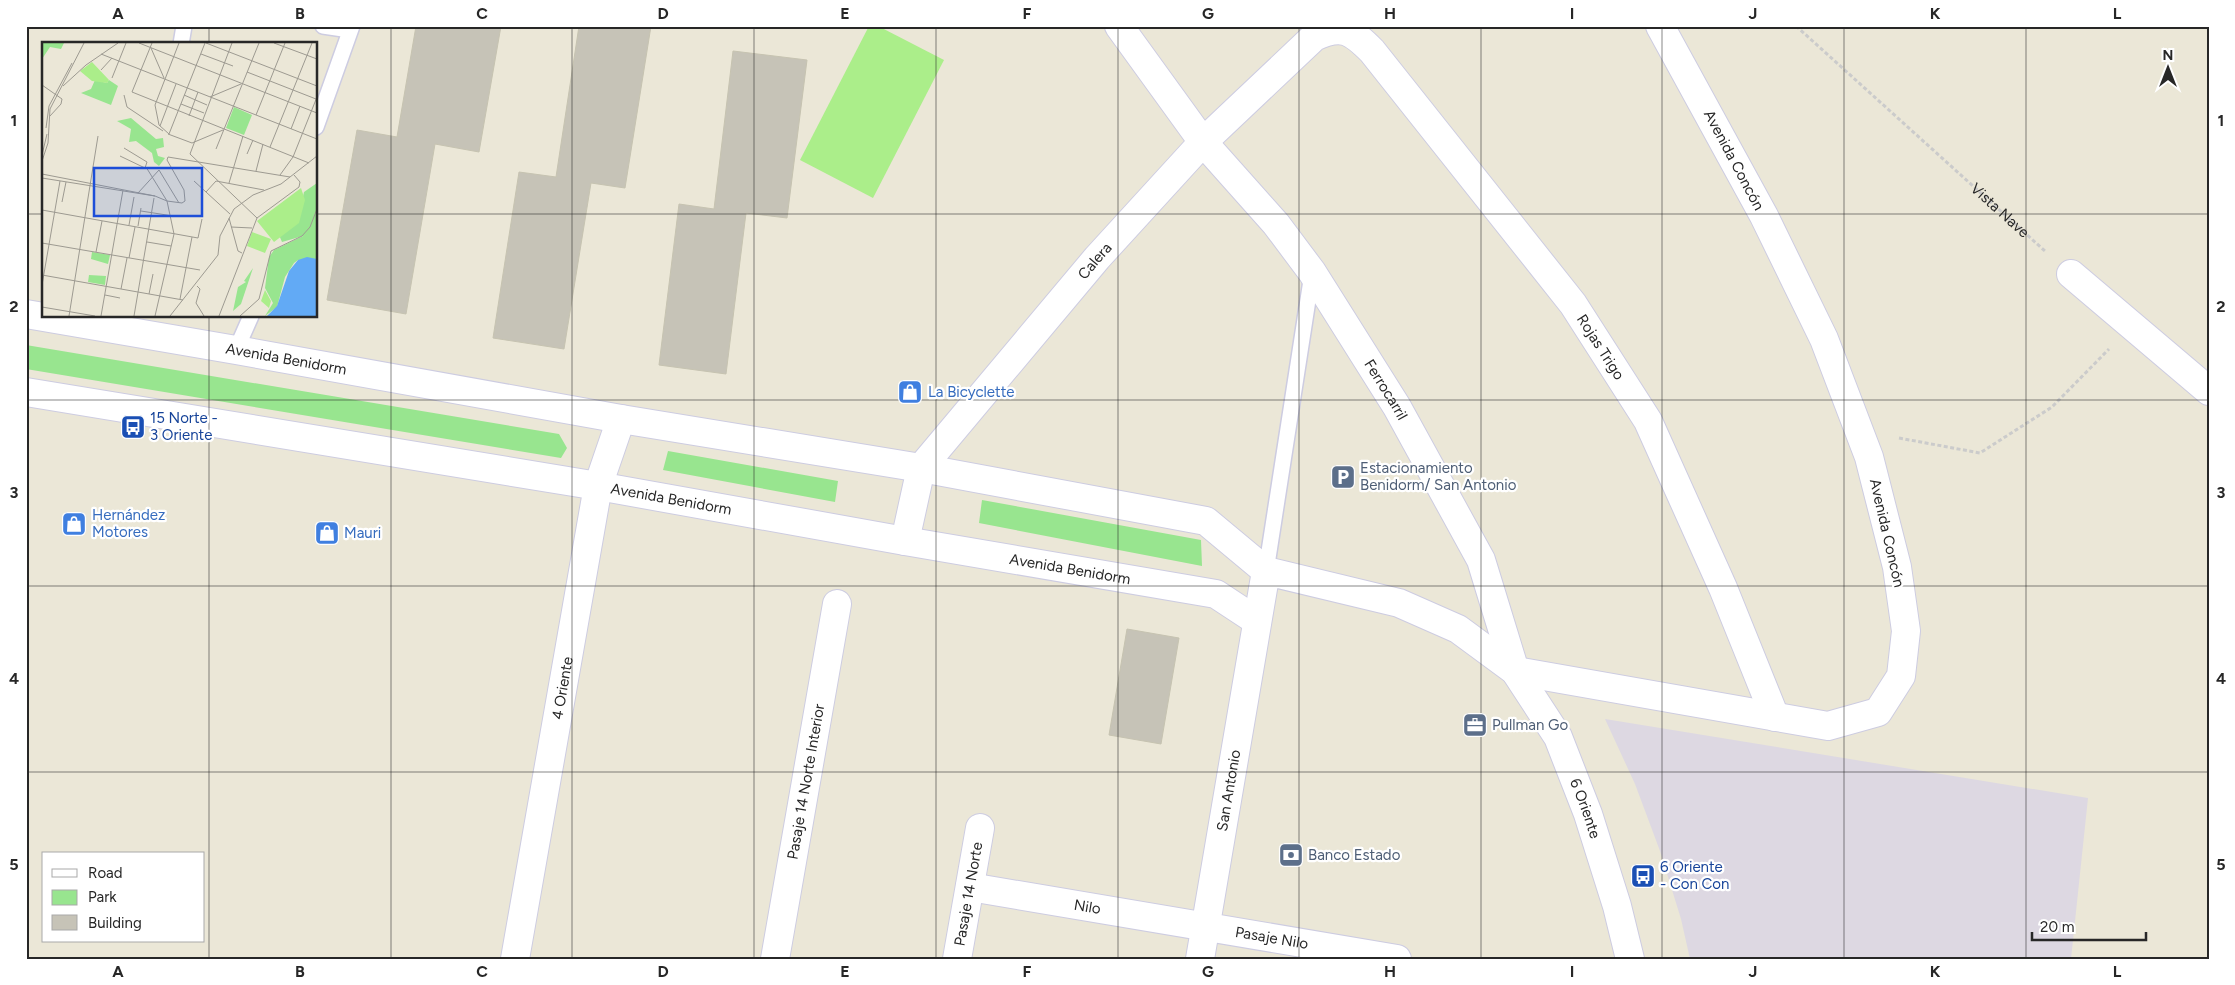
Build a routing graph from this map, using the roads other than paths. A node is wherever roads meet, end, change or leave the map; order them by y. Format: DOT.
graph roads {
  1 [pos="184,26"];
  2 [pos="323,26"];
  3 [pos="1119,26"];
  4 [pos="1660,26"];
  5 [pos="351,28"];
  6 [pos="1344,29"];
  7 [pos="181,42"];
  8 [pos="318,121"];
  9 [pos="1203,142"];
  10 [pos="1312,272"];
  11 [pos="2071,274"];
  12 [pos="26,314"];
  13 [pos="42,315"];
  14 [pos="69,318"];
  15 [pos="250,318"];
  16 [pos="123,323"];
  17 [pos="236,350"];
  18 [pos="2209,391"];
  19 [pos="26,392"];
  20 [pos="621,419"];
  21 [pos="921,468"];
  22 [pos="598,486"];
  23 [pos="905,542"];
  24 [pos="1266,571"];
  25 [pos="837,604"];
  26 [pos="1257,621"];
  27 [pos="1515,671"];
  28 [pos="1776,717"];
  29 [pos="980,828"];
  30 [pos="970,887"];
  31 [pos="1206,926"];
  32 [pos="515,959"];
  33 [pos="775,959"];
  34 [pos="957,959"];
  35 [pos="1200,959"];
  36 [pos="1398,959"];
  37 [pos="1630,959"];
  1 -- 7 [label="lane"];
  2 -- 5 [label="lane"];
  3 -- 9 [label="street, Ferrocarril"];
  4 -- 28 [label="street, Avenida Concón"];
  5 -- 8 [label="lane"];
  6 -- 9 [label="street, Calera"];
  6 -- 28 [label="street, Rojas Trigo"];
  9 -- 10 [label="street, Ferrocarril"];
  9 -- 21 [label="street, Calera"];
  10 -- 24 [label="lane"];
  10 -- 27 [label="street, Ferrocarril"];
  11 -- 18 [label="street"];
  12 -- 13 [label="street, Avenida Benidorm"];
  14 -- 16 [label="street, Avenida Benidorm"];
  15 -- 17 [label="lane"];
  16 -- 17 [label="street, Avenida Benidorm"];
  17 -- 20 [label="street, Avenida Benidorm"];
  19 -- 22 [label="street, Avenida Benidorm"];
  20 -- 21 [label="street, Avenida Benidorm"];
  20 -- 22 [label="street, 4 Oriente"];
  21 -- 23 [label="street, Calera"];
  21 -- 24 [label="street, Avenida Benidorm"];
  22 -- 23 [label="street, Avenida Benidorm"];
  22 -- 32 [label="street, 4 Oriente"];
  23 -- 26 [label="street, Avenida Benidorm"];
  24 -- 26 [label="street"];
  24 -- 27 [label="street, Avenida Benidorm"];
  25 -- 33 [label="street, Pasaje 14 Norte Interior"];
  26 -- 31 [label="street, San Antonio"];
  27 -- 28 [label="street, Avenida Concón"];
  27 -- 37 [label="street, 6 Oriente"];
  29 -- 30 [label="street, Pasaje 14 Norte"];
  30 -- 31 [label="street, Nilo"];
  30 -- 34 [label="street, Pasaje 14 Norte"];
  31 -- 35 [label="street, San Antonio"];
  31 -- 36 [label="street, Pasaje Nilo"];
}
